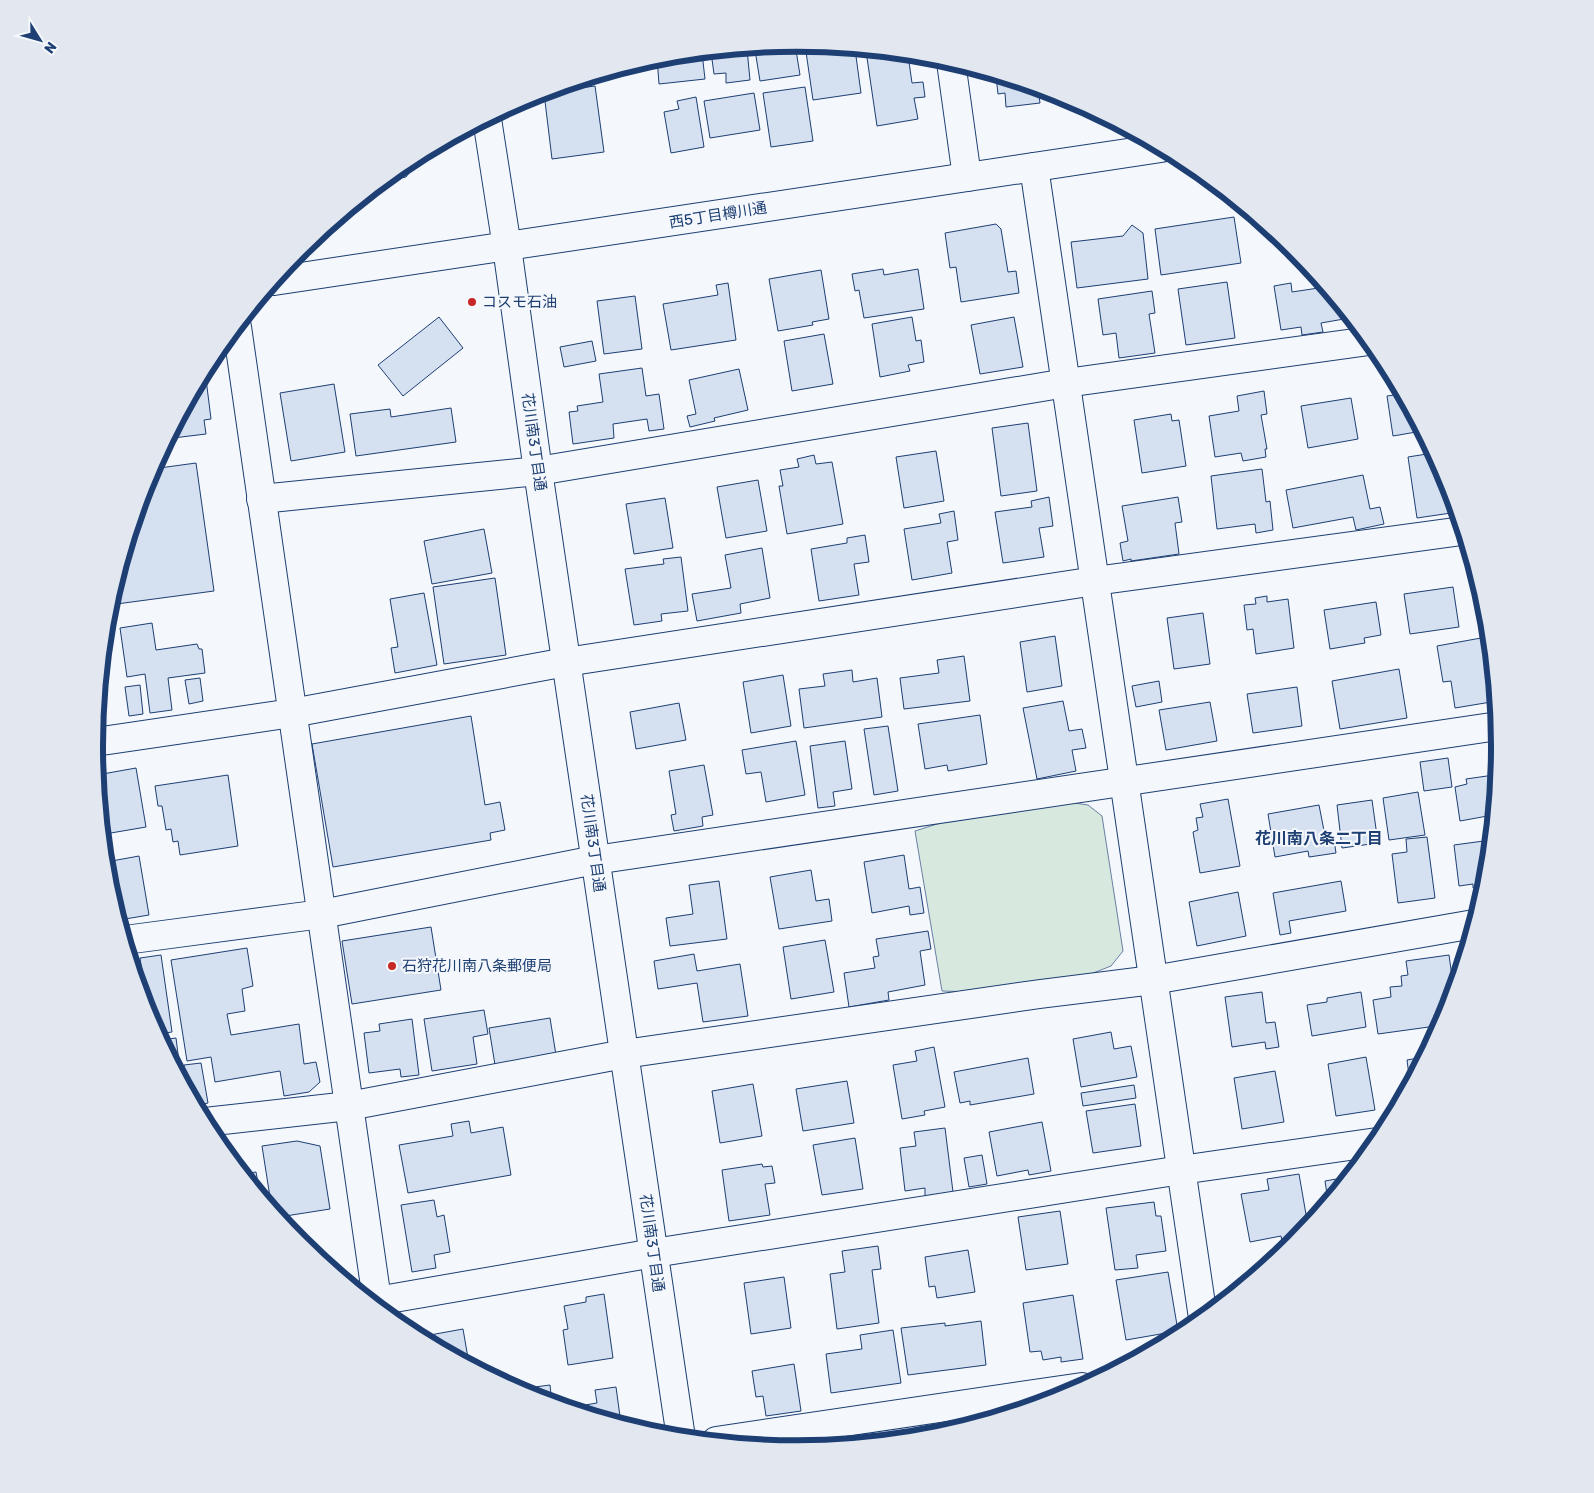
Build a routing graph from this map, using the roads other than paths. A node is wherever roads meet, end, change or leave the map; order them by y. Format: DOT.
graph roads {
  1 [pos="952,70"];
  2 [pos="488,125"];
  3 [pos="1151,149"];
  4 [pos="1034,167"];
  5 [pos="967,177"];
  6 [pos="507,247"];
  7 [pos="284,280"];
  8 [pos="238,335"];
  9 [pos="1361,342"];
  10 [pos="1066,383"];
  11 [pos="538,471"];
  12 [pos="261,499"];
  13 [pos="1457,532"];
  14 [pos="1095,581"];
  15 [pos="566,662"];
  16 [pos="292,713"];
  17 [pos="1491,727"];
  18 [pos="103,741"];
  19 [pos="1124,781"];
  20 [pos="596,860"];
  21 [pos="322,914"];
  22 [pos="1467,925"];
  23 [pos="131,939"];
  24 [pos="1153,980"];
  25 [pos="624,1054"];
  26 [pos="349,1106"];
  27 [pos="213,1121"];
  28 [pos="1366,1144"];
  29 [pos="1181,1170"];
  30 [pos="654,1253"];
  31 [pos="374,1296"];
  32 [pos="381,1302"];
  33 [pos="1202,1310"];
  34 [pos="1055,1391"];
  35 [pos="680,1430"];
  36 [pos="738,1438"];
  1 -- 5 [label="street"];
  2 -- 6 [label="street, 花川南3丁目通"];
  3 -- 4 [label="street, 西5丁目樽川通"];
  4 -- 5 [label="street, 西5丁目樽川通"];
  4 -- 10 [label="street"];
  5 -- 6 [label="street, 西5丁目樽川通"];
  6 -- 7 [label="street, 西5丁目樽川通"];
  6 -- 11 [label="street, 花川南3丁目通"];
  8 -- 12 [label="street"];
  9 -- 10 [label="street"];
  10 -- 11 [label="street"];
  10 -- 14 [label="street"];
  11 -- 12 [label="street"];
  11 -- 15 [label="street, 花川南3丁目通"];
  12 -- 16 [label="street"];
  13 -- 14 [label="street"];
  14 -- 15 [label="street"];
  14 -- 19 [label="street"];
  15 -- 16 [label="street"];
  15 -- 20 [label="street, 花川南3丁目通"];
  16 -- 18 [label="street"];
  16 -- 21 [label="street"];
  17 -- 19 [label="street"];
  19 -- 20 [label="street"];
  19 -- 24 [label="street"];
  20 -- 21 [label="street"];
  20 -- 25 [label="street, 花川南3丁目通"];
  21 -- 23 [label="street"];
  21 -- 26 [label="street"];
  22 -- 24 [label="street"];
  24 -- 25 [label="street"];
  24 -- 29 [label="street"];
  25 -- 26 [label="street"];
  25 -- 30 [label="street, 花川南3丁目通"];
  26 -- 27 [label="street"];
  26 -- 31 [label="street"];
  28 -- 29 [label="street"];
  29 -- 30 [label="street"];
  29 -- 33 [label="street"];
  30 -- 32 [label="street"];
  30 -- 35 [label="street, 花川南3丁目通"];
  34 -- 36 [label="street"];
}
